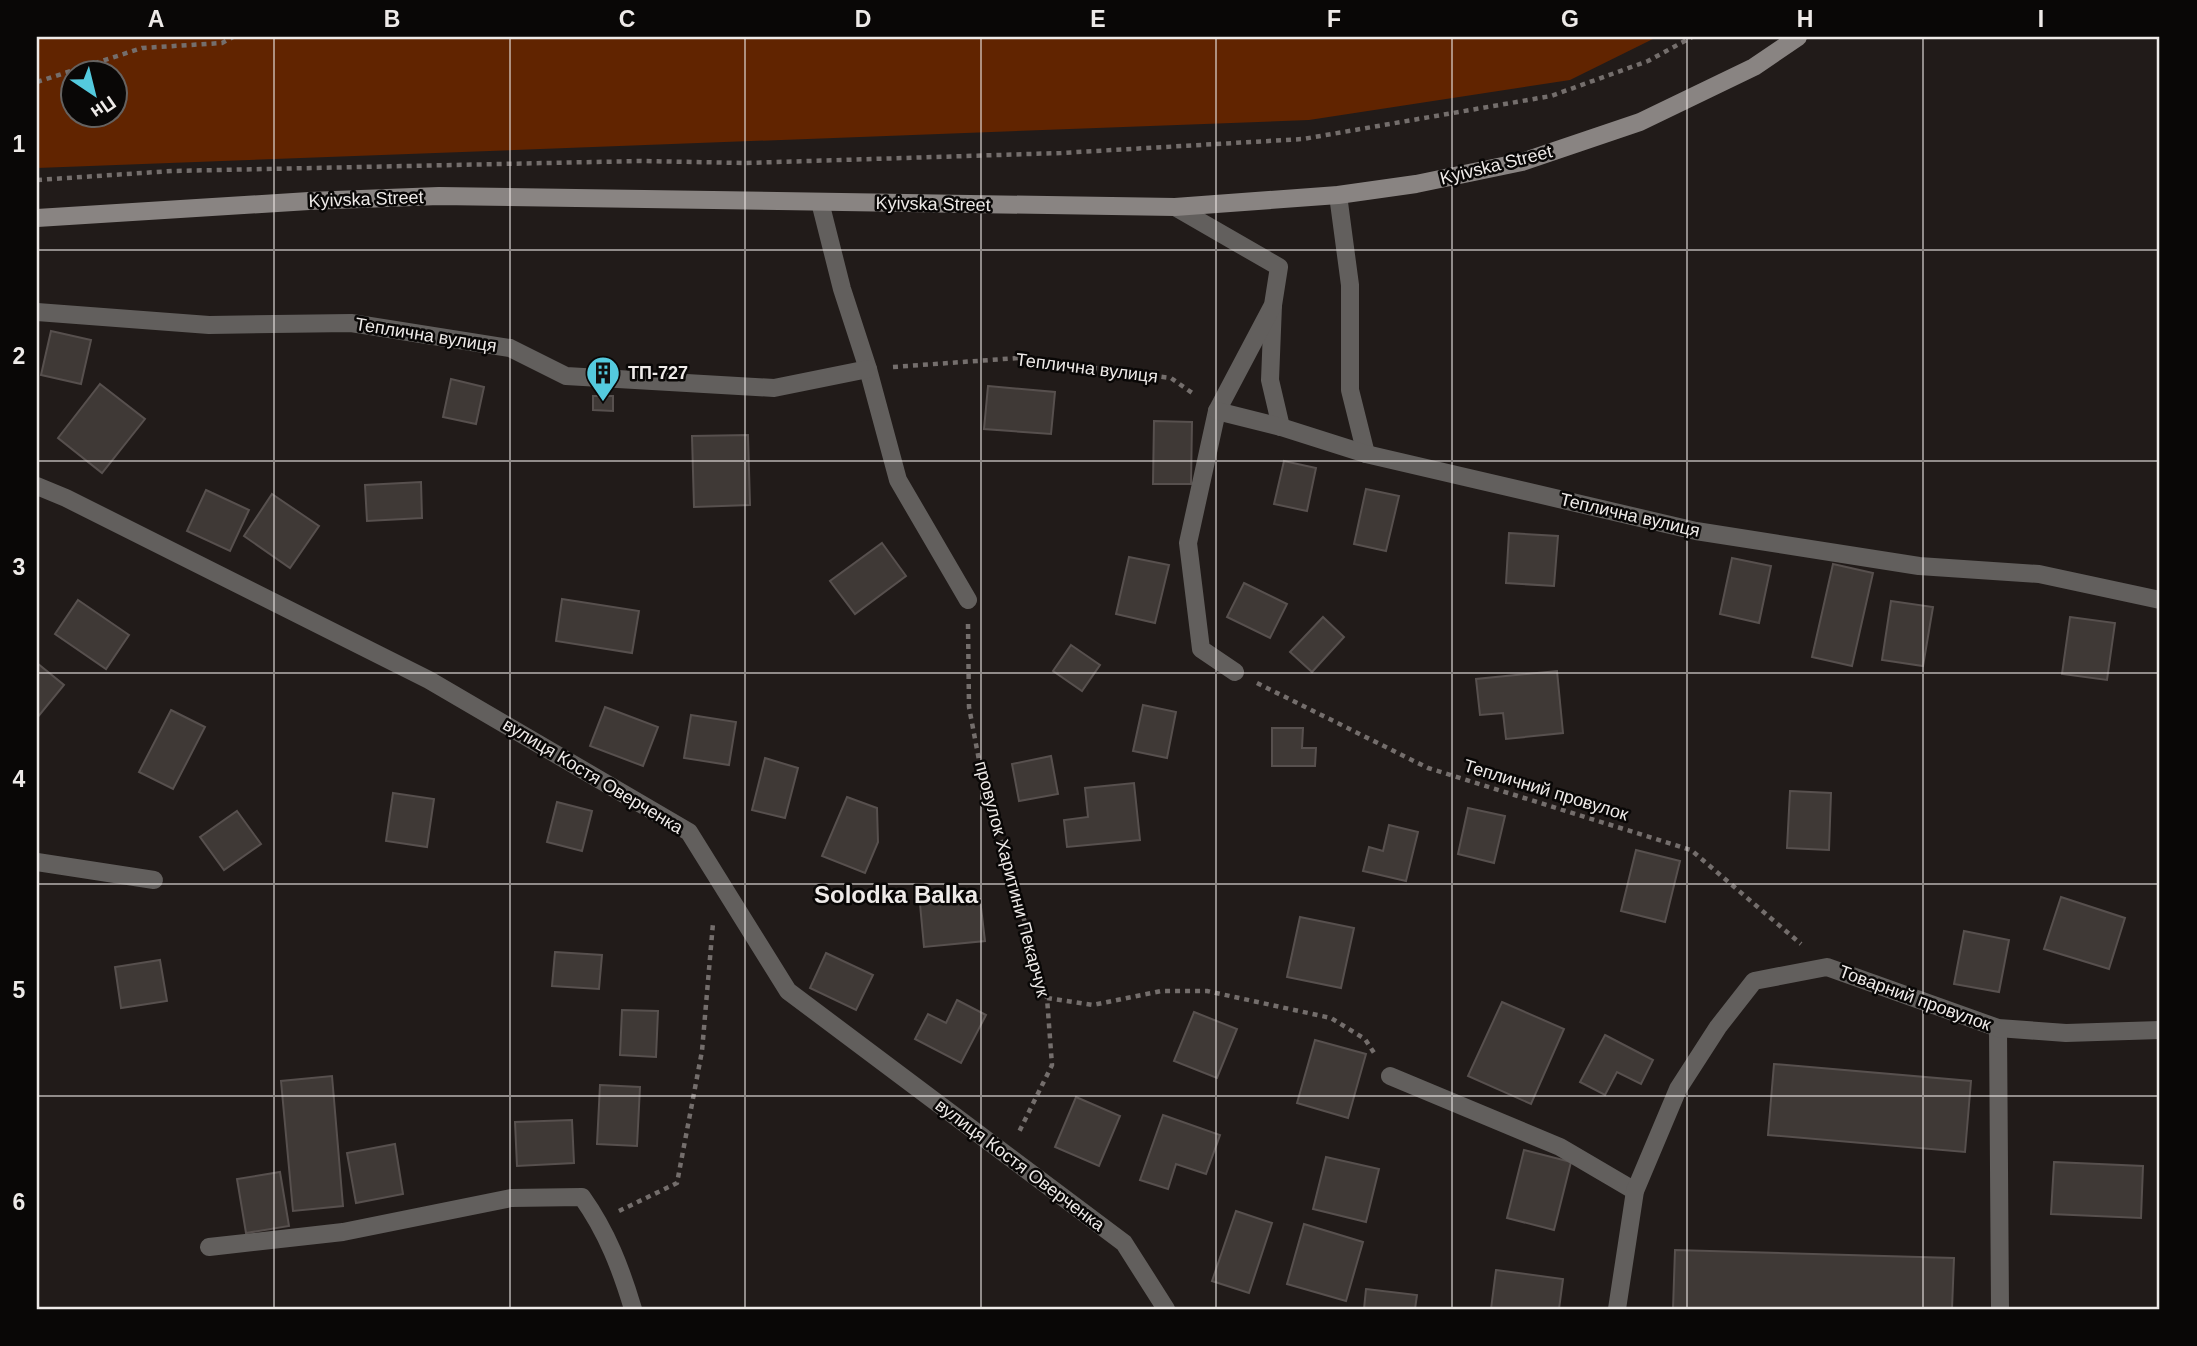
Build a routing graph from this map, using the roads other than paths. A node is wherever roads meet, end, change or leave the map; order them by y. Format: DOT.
graph roads {
  1 [pos="1798,37"];
  2 [pos="1338,195"];
  3 [pos="820,202"];
  4 [pos="1175,207"];
  5 [pos="37,218"];
  6 [pos="1273,305"];
  7 [pos="37,312"];
  8 [pos="868,369"];
  9 [pos="1217,411"];
  10 [pos="1281,426"];
  11 [pos="1366,454"];
  12 [pos="37,486"];
  13 [pos="968,600"];
  14 [pos="2160,600"];
  15 [pos="1235,672"];
  16 [pos="37,862"];
  17 [pos="154,880"];
  18 [pos="1998,1028"];
  19 [pos="2160,1030"];
  20 [pos="1391,1076"];
  21 [pos="1635,1191"];
  22 [pos="209,1247"];
  23 [pos="633,1309"];
  24 [pos="1166,1309"];
  25 [pos="1617,1309"];
  26 [pos="2000,1309"];
  1 -- 2 [label="street, Kyivska Street"];
  2 -- 4 [label="street, Kyivska Street"];
  2 -- 11 [label="street"];
  3 -- 4 [label="street, Kyivska Street"];
  3 -- 5 [label="street, Kyivska Street"];
  3 -- 8 [label="street"];
  4 -- 6 [label="street"];
  6 -- 9 [label="street"];
  6 -- 10 [label="street"];
  7 -- 8 [label="street, Теплична вулиця"];
  8 -- 13 [label="street"];
  9 -- 10 [label="street, Теплична вулиця"];
  9 -- 15 [label="street"];
  10 -- 11 [label="street, Теплична вулиця"];
  11 -- 14 [label="street, Теплична вулиця"];
  12 -- 24 [label="street, вулиця Костя Оверченка"];
  16 -- 17 [label="street"];
  18 -- 19 [label="street, Товарний провулок"];
  18 -- 21 [label="street, Товарний провулок"];
  18 -- 26 [label="street"];
  20 -- 21 [label="street"];
  21 -- 25 [label="street"];
  22 -- 23 [label="street"];
}
